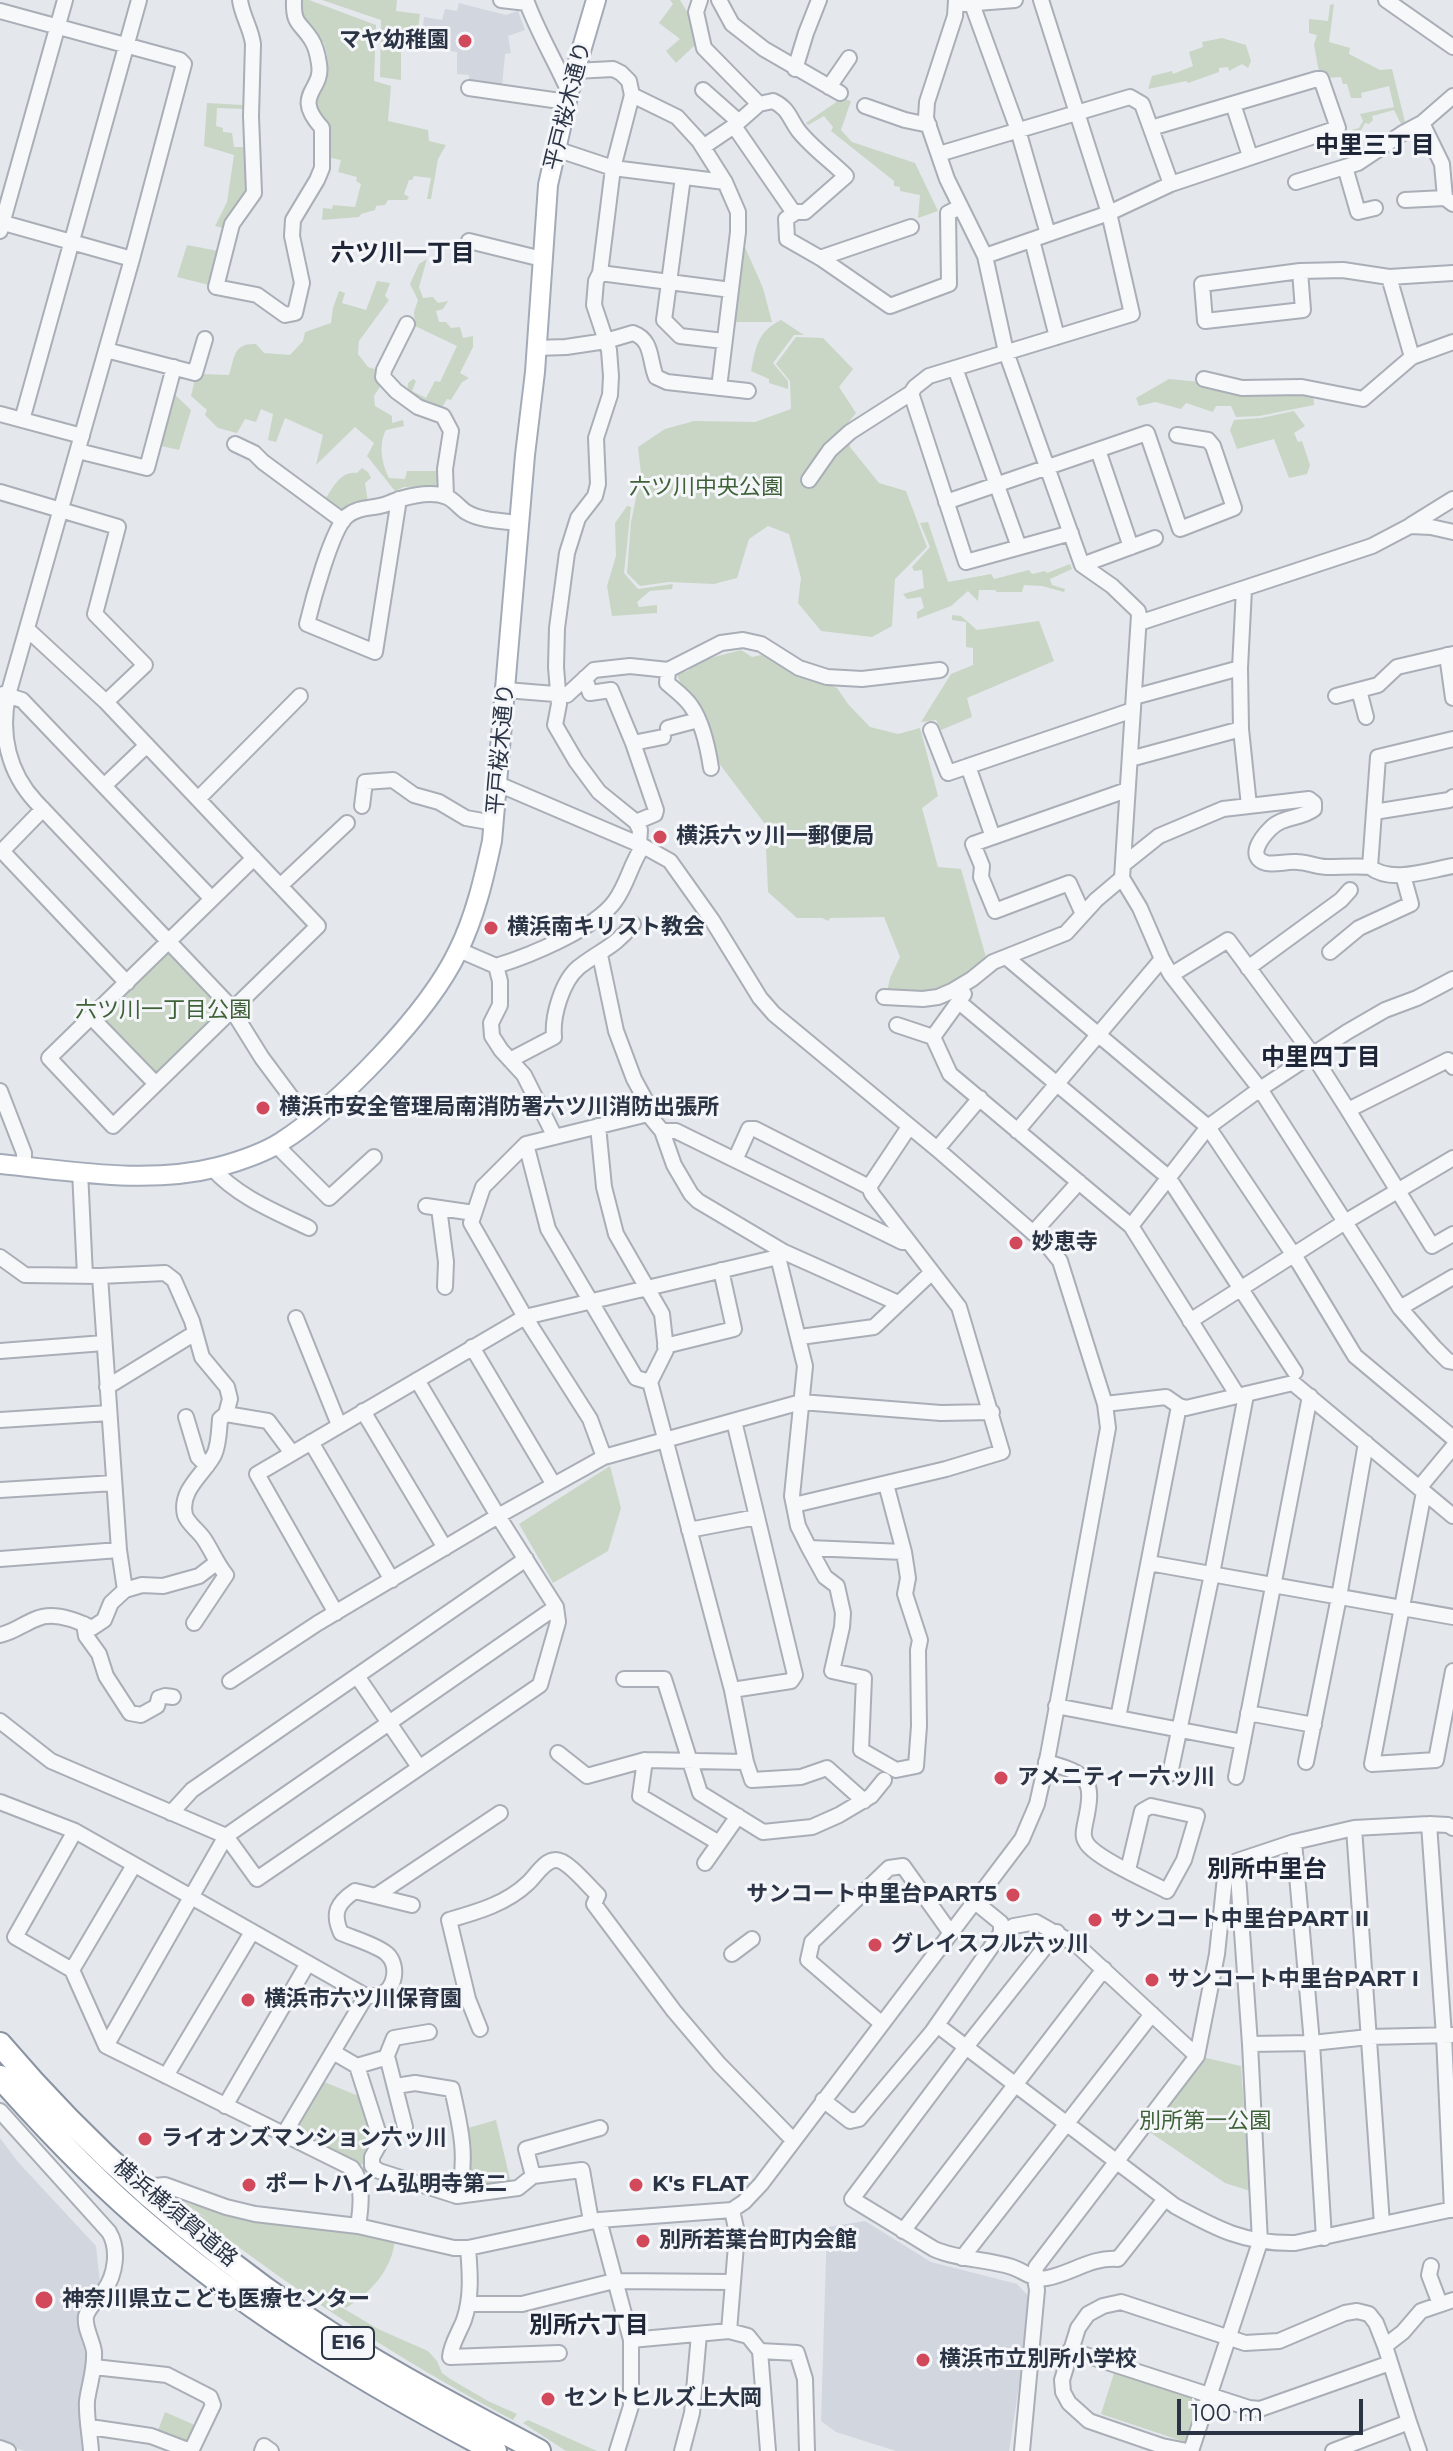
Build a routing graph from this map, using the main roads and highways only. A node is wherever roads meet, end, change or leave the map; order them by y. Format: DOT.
graph roads {
  1 [pos="596,0"];
  2 [pos="0,1164"];
  3 [pos="0,2044"];
  4 [pos="0,2077"];
  5 [pos="457,2431"];
  6 [pos="489,2451"];
  7 [pos="495,2451"];
  8 [pos="542,2451"];
  1 -- 2 [label="main road, 平戸桜木通り"];
  3 -- 8 [label="highway, 横浜横須賀道路 / E16"];
  4 -- 5 [label="highway, 横浜横須賀道路 / E16"];
  5 -- 6 [label="highway"];
  5 -- 7 [label="highway, 横浜横須賀道路 / E16"];
}
